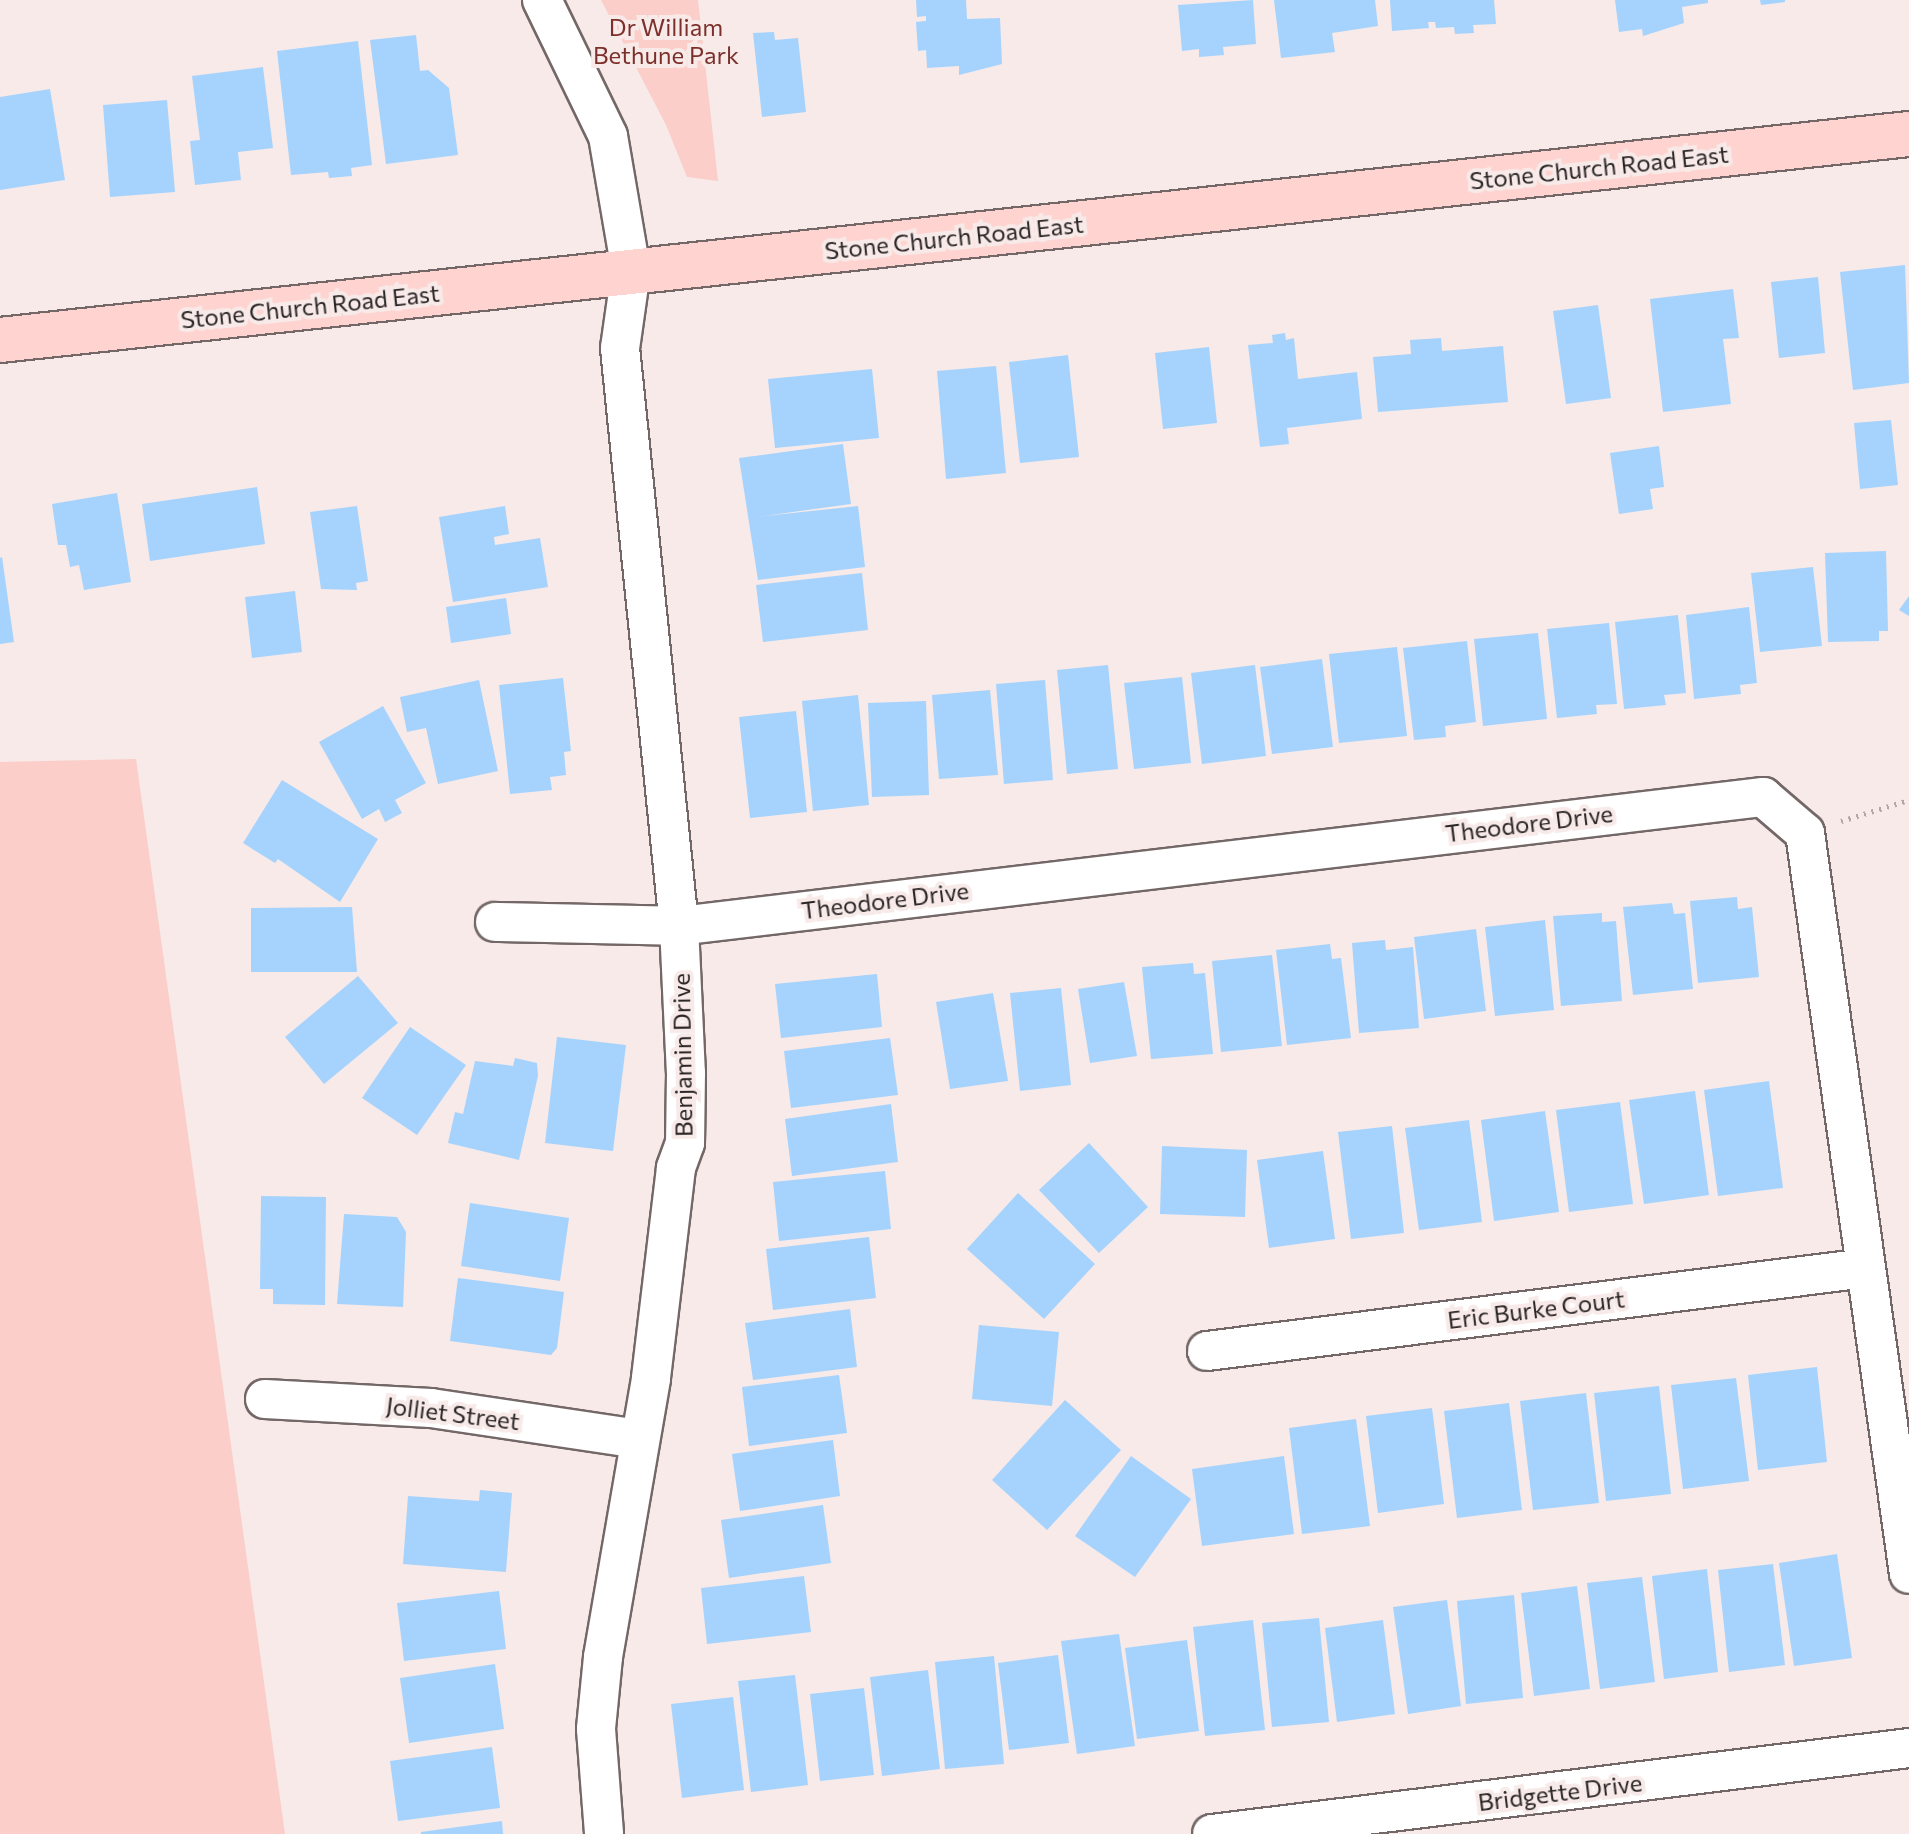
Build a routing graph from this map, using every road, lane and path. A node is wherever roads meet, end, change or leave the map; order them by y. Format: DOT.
graph roads {
  1 [pos="542,0"];
  2 [pos="1909,134"];
  3 [pos="631,271"];
  4 [pos="0,340"];
  5 [pos="1909,800"];
  6 [pos="1805,833"];
  7 [pos="495,922"];
  8 [pos="679,926"];
  9 [pos="1866,1268"];
  10 [pos="1207,1351"];
  11 [pos="265,1399"];
  12 [pos="639,1439"];
  13 [pos="1909,1574"];
  14 [pos="1909,1748"];
  15 [pos="1362,1825"];
  16 [pos="604,1834"];
  17 [pos="1212,1834"];
  1 -- 3 [label="street, Benjamin Drive"];
  2 -- 3 [label="main road, Stone Church Road East"];
  3 -- 4 [label="main road, Stone Church Road East"];
  3 -- 8 [label="street, Benjamin Drive"];
  5 -- 6 [label="path"];
  6 -- 8 [label="street, Theodore Drive"];
  6 -- 9 [label="street"];
  7 -- 8 [label="street, Theodore Drive"];
  8 -- 12 [label="street, Benjamin Drive"];
  9 -- 10 [label="street, Eric Burke Court"];
  9 -- 13 [label="street"];
  11 -- 12 [label="street, Jolliet Street"];
  12 -- 16 [label="street, Benjamin Drive"];
  14 -- 15 [label="street, Bridgette Drive"];
  15 -- 17 [label="street, Bridgette Drive"];
}
